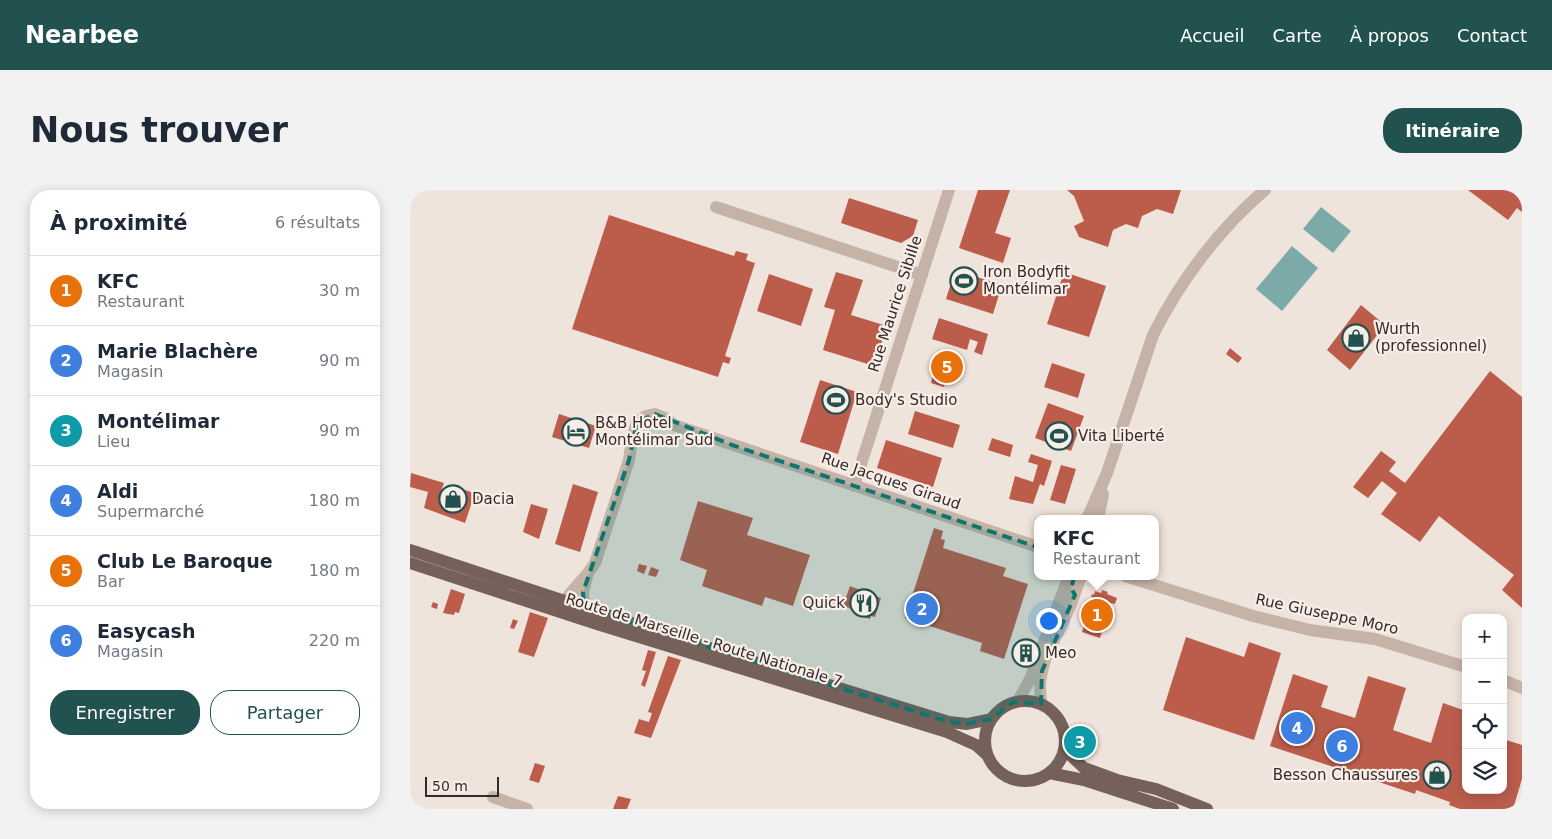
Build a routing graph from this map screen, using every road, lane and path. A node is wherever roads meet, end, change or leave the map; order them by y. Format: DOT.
graph roads {
  1 [pos="949,190"];
  2 [pos="1253,190"];
  3 [pos="1265,190"];
  4 [pos="716,207"];
  5 [pos="1242,210"];
  6 [pos="922,275"];
  7 [pos="854,486"];
  8 [pos="1092,515"];
  9 [pos="1034,546"];
  10 [pos="410,550"];
  11 [pos="410,563"];
  12 [pos="587,576"];
  13 [pos="1067,580"];
  14 [pos="1074,580"];
  15 [pos="1080,580"];
  16 [pos="1138,580"];
  17 [pos="1075,595"];
  18 [pos="565,602"];
  19 [pos="584,608"];
  20 [pos="1462,665"];
  21 [pos="1507,682"];
  22 [pos="1522,688"];
  23 [pos="1018,701"];
  24 [pos="1042,704"];
  25 [pos="990,719"];
  26 [pos="1064,749"];
  27 [pos="986,754"];
  28 [pos="1050,773"];
  29 [pos="493,797"];
  30 [pos="527,809"];
  31 [pos="1173,809"];
  32 [pos="1206,809"];
  1 -- 6 [label="street, Rue Maurice Sibille"];
  2 -- 5 [label="street"];
  3 -- 5 [label="street"];
  4 -- 6 [label="street"];
  5 -- 8 [label="street"];
  6 -- 7 [label="street, Rue Maurice Sibille"];
  7 -- 9 [label="street, Rue Jacques Giraud"];
  7 -- 12 [label="street, Rue Jacques Giraud"];
  10 -- 18 [label="main road, Route de Marseille - Route Nationale 7"];
  11 -- 27 [label="main road, Route de Marseille - Route Nationale 7"];
  12 -- 18 [label="street"];
  12 -- 19 [label="street"];
  13 -- 23 [label="street"];
  14 -- 17 [label="street"];
  15 -- 17 [label="street"];
  16 -- 20 [label="street, Rue Giuseppe Moro"];
  17 -- 24 [label="street"];
  18 -- 19 [label="main road, Route de Marseille - Route Nationale 7"];
  19 -- 25 [label="main road, Route de Marseille - Route Nationale 7"];
  21 -- 22 [label="street"];
  23 -- 24 [label="main road"];
  23 -- 25 [label="main road"];
  24 -- 26 [label="main road"];
  25 -- 27 [label="main road"];
  26 -- 28 [label="main road"];
  26 -- 32 [label="main road"];
  27 -- 28 [label="main road"];
  28 -- 31 [label="main road"];
  29 -- 30 [label="street"];
}
